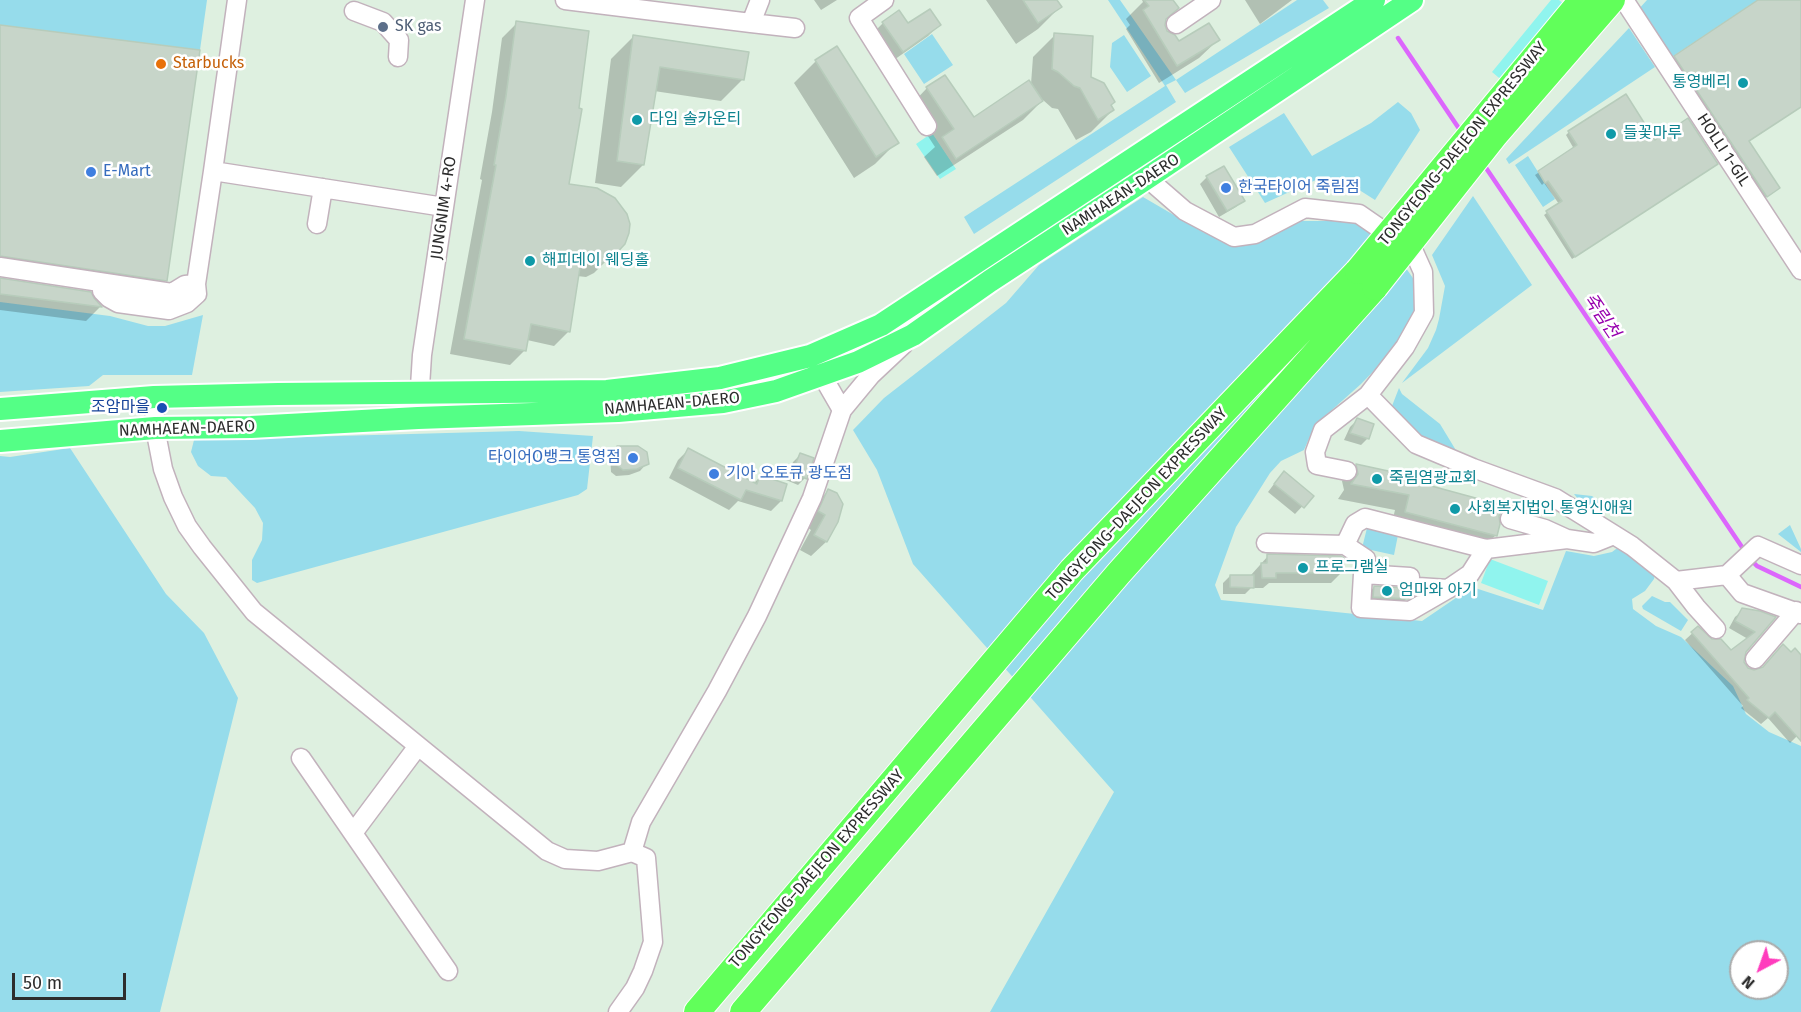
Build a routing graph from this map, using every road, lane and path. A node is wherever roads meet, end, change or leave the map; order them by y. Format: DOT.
graph roads {
  1 [pos="237,0"];
  2 [pos="475,0"];
  3 [pos="565,0"];
  4 [pos="760,0"];
  5 [pos="884,0"];
  6 [pos="1211,0"];
  7 [pos="1412,0"];
  8 [pos="1582,0"];
  9 [pos="1612,0"];
  10 [pos="1624,0"];
  11 [pos="1375,5"];
  12 [pos="354,11"];
  13 [pos="751,23"];
  14 [pos="1176,24"];
  15 [pos="795,28"];
  16 [pos="398,57"];
  17 [pos="927,126"];
  18 [pos="213,171"];
  19 [pos="1148,178"];
  20 [pos="323,188"];
  21 [pos="444,207"];
  22 [pos="317,224"];
  23 [pos="0,267"];
  24 [pos="1801,270"];
  25 [pos="1367,279"];
  26 [pos="196,284"];
  27 [pos="102,291"];
  28 [pos="913,335"];
  29 [pos="810,356"];
  30 [pos="823,375"];
  31 [pos="420,393"];
  32 [pos="1368,395"];
  33 [pos="154,397"];
  34 [pos="0,409"];
  35 [pos="842,410"];
  36 [pos="418,418"];
  37 [pos="155,428"];
  38 [pos="0,441"];
  39 [pos="1347,471"];
  40 [pos="1510,519"];
  41 [pos="1614,535"];
  42 [pos="1567,539"];
  43 [pos="1266,543"];
  44 [pos="1345,545"];
  45 [pos="1486,549"];
  46 [pos="1366,559"];
  47 [pos="1801,565"];
  48 [pos="1731,572"];
  49 [pos="1676,581"];
  50 [pos="1448,589"];
  51 [pos="1798,612"];
  52 [pos="1716,629"];
  53 [pos="1755,659"];
  54 [pos="418,746"];
  55 [pos="301,758"];
  56 [pos="353,833"];
  57 [pos="632,852"];
  58 [pos="448,971"];
  59 [pos="701,1007"];
  60 [pos="618,1012"];
  61 [pos="743,1012"];
  1 -- 18 [label="street"];
  2 -- 21 [label="street, JUNGNIM 4-RO"];
  3 -- 13 [label="street"];
  4 -- 13 [label="street"];
  5 -- 17 [label="street"];
  6 -- 14 [label="street"];
  7 -- 11 [label="main road, NAMHAEAN-DAERO"];
  8 -- 25 [label="highway, TONGYEONG–DAEJEON EXPRESSWAY, bridge"];
  9 -- 25 [label="highway, TONGYEONG–DAEJEON EXPRESSWAY, bridge"];
  10 -- 24 [label="street, HOLLI 1-GIL"];
  11 -- 19 [label="main road, NAMHAEAN-DAERO"];
  11 -- 29 [label="main road, NAMHAEAN-DAERO"];
  12 -- 16 [label="street"];
  13 -- 15 [label="street"];
  18 -- 20 [label="street"];
  18 -- 26 [label="street"];
  19 -- 28 [label="main road, NAMHAEAN-DAERO"];
  19 -- 32 [label="street"];
  20 -- 21 [label="street"];
  20 -- 22 [label="street"];
  21 -- 31 [label="street, JUNGNIM 4-RO"];
  23 -- 26 [label="street"];
  25 -- 59 [label="highway, TONGYEONG–DAEJEON EXPRESSWAY"];
  25 -- 61 [label="highway, TONGYEONG–DAEJEON EXPRESSWAY"];
  26 -- 27 [label="street"];
  28 -- 30 [label="main road, NAMHAEAN-DAERO"];
  28 -- 35 [label="street"];
  29 -- 30 [label="street"];
  29 -- 31 [label="main road, NAMHAEAN-DAERO"];
  30 -- 35 [label="street"];
  30 -- 36 [label="main road, NAMHAEAN-DAERO"];
  31 -- 33 [label="main road, NAMHAEAN-DAERO"];
  31 -- 36 [label="street, JUNGNIM 4-RO"];
  32 -- 39 [label="street"];
  32 -- 41 [label="street"];
  33 -- 34 [label="main road, NAMHAEAN-DAERO"];
  33 -- 37 [label="street"];
  35 -- 57 [label="street"];
  36 -- 37 [label="main road, NAMHAEAN-DAERO"];
  37 -- 38 [label="main road, NAMHAEAN-DAERO"];
  37 -- 54 [label="street"];
  40 -- 42 [label="street"];
  41 -- 42 [label="street"];
  41 -- 49 [label="street"];
  42 -- 45 [label="street"];
  43 -- 44 [label="street"];
  44 -- 45 [label="street"];
  44 -- 46 [label="street"];
  45 -- 50 [label="street"];
  47 -- 48 [label="street"];
  48 -- 49 [label="street"];
  48 -- 51 [label="street"];
  49 -- 52 [label="street"];
  50 -- 50 [label="street"];
  51 -- 53 [label="street"];
  54 -- 56 [label="street"];
  54 -- 57 [label="street"];
  55 -- 56 [label="street"];
  56 -- 58 [label="street"];
  57 -- 60 [label="street"];
}
